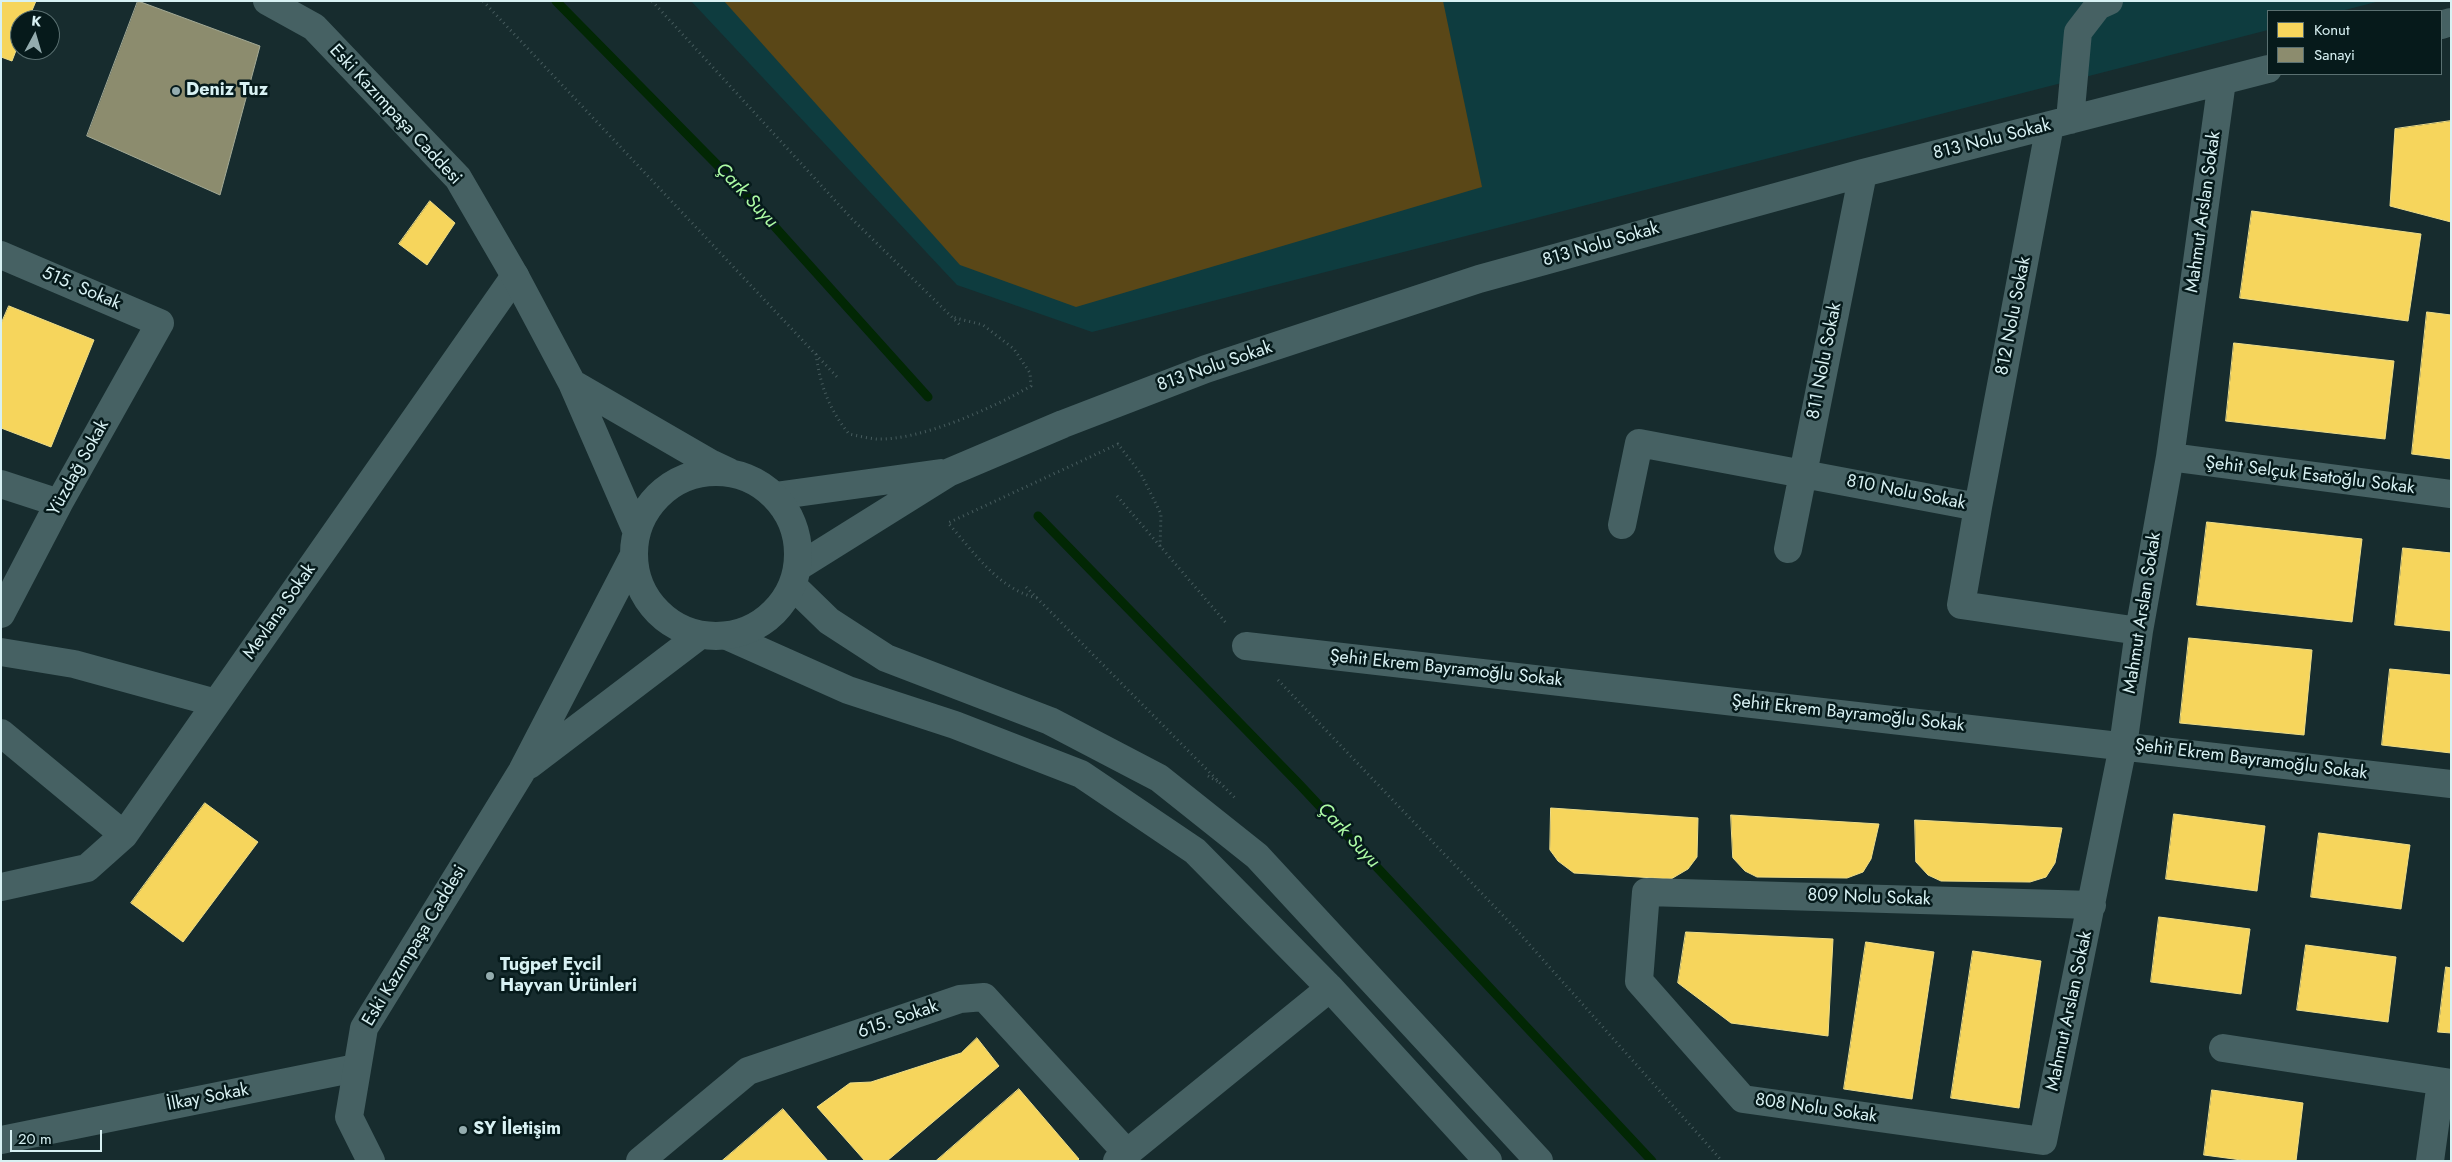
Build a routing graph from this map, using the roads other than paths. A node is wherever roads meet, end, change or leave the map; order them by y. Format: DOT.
graph roads {
  1 [pos="267,1"];
  2 [pos="2109,1"];
  3 [pos="2267,69"];
  4 [pos="2222,80"];
  5 [pos="2060,122"];
  6 [pos="1863,173"];
  7 [pos="1,255"];
  8 [pos="515,276"];
  9 [pos="160,324"];
  10 [pos="572,383"];
  11 [pos="2170,457"];
  12 [pos="950,472"];
  13 [pos="733,473"];
  14 [pos="1802,474"];
  15 [pos="1,484"];
  16 [pos="2451,494"];
  17 [pos="775,496"];
  18 [pos="59,503"];
  19 [pos="1978,507"];
  20 [pos="1622,525"];
  21 [pos="636,530"];
  22 [pos="1788,549"];
  23 [pos="633,557"];
  24 [pos="795,576"];
  25 [pos="1,614"];
  26 [pos="2139,631"];
  27 [pos="700,635"];
  28 [pos="727,636"];
  29 [pos="1246,646"];
  30 [pos="1,652"];
  31 [pos="216,703"];
  32 [pos="1,733"];
  33 [pos="2123,746"];
  34 [pos="522,771"];
  35 [pos="2451,784"];
  36 [pos="124,835"];
  37 [pos="1,887"];
  38 [pos="1646,892"];
  39 [pos="2092,905"];
  40 [pos="1330,988"];
  41 [pos="2223,1048"];
  42 [pos="356,1068"];
  43 [pos="2446,1082"];
  44 [pos="1,1140"];
  45 [pos="2043,1141"];
  46 [pos="1122,1156"];
  47 [pos="371,1161"];
  48 [pos="640,1161"];
  49 [pos="1488,1161"];
  50 [pos="1539,1161"];
  51 [pos="2430,1161"];
  1 -- 8 [label="street, Eski Kazımpaşa Caddesi"];
  2 -- 5 [label="street, 812 Nolu Sokak"];
  3 -- 4 [label="street, 813 Nolu Sokak"];
  4 -- 5 [label="street, 813 Nolu Sokak"];
  4 -- 11 [label="street, Mahmut Arslan Sokak"];
  5 -- 6 [label="street, 813 Nolu Sokak"];
  5 -- 19 [label="street, 812 Nolu Sokak"];
  6 -- 12 [label="street, 813 Nolu Sokak"];
  6 -- 14 [label="street, 811 Nolu Sokak"];
  7 -- 9 [label="street, 515. Sokak"];
  8 -- 10 [label="street, Eski Kazımpaşa Caddesi"];
  8 -- 31 [label="street, Mevlana Sokak"];
  9 -- 18 [label="street, Yüzdağ Sokak"];
  10 -- 13 [label="street"];
  10 -- 21 [label="street, Eski Kazımpaşa Caddesi"];
  11 -- 16 [label="street, Şehit Selçuk Esatoğlu Sokak"];
  11 -- 26 [label="street, Mahmut Arslan Sokak"];
  12 -- 17 [label="street"];
  12 -- 24 [label="street"];
  13 -- 17 [label="street"];
  13 -- 21 [label="street"];
  14 -- 19 [label="street, 810 Nolu Sokak"];
  14 -- 20 [label="street, 810 Nolu Sokak"];
  14 -- 22 [label="street, 811 Nolu Sokak"];
  15 -- 18 [label="street"];
  17 -- 24 [label="street"];
  18 -- 25 [label="street, Yüzdağ Sokak"];
  19 -- 26 [label="street, 810 Nolu Sokak"];
  21 -- 23 [label="street"];
  23 -- 27 [label="street"];
  23 -- 34 [label="street, Eski Kazımpaşa Caddesi"];
  24 -- 28 [label="street"];
  24 -- 50 [label="street"];
  26 -- 33 [label="street, Mahmut Arslan Sokak"];
  27 -- 28 [label="street"];
  27 -- 34 [label="street, Eski Kazımpaşa Caddesi"];
  28 -- 40 [label="street"];
  29 -- 33 [label="street, Şehit Ekrem Bayramoğlu Sokak"];
  30 -- 31 [label="street"];
  31 -- 36 [label="street, Mevlana Sokak"];
  32 -- 36 [label="street"];
  33 -- 35 [label="street, Şehit Ekrem Bayramoğlu Sokak"];
  33 -- 39 [label="street, Mahmut Arslan Sokak"];
  34 -- 42 [label="street, Eski Kazımpaşa Caddesi"];
  36 -- 37 [label="street, Mevlana Sokak"];
  38 -- 39 [label="street, 809 Nolu Sokak"];
  38 -- 45 [label="street, 808 Nolu Sokak"];
  39 -- 45 [label="street, Mahmut Arslan Sokak"];
  40 -- 46 [label="street, 615. Sokak"];
  40 -- 49 [label="street"];
  41 -- 43 [label="street"];
  42 -- 44 [label="street, İlkay Sokak"];
  42 -- 47 [label="street, Eski Kazımpaşa Caddesi"];
  43 -- 51 [label="street"];
  46 -- 48 [label="street, 615. Sokak"];
}
